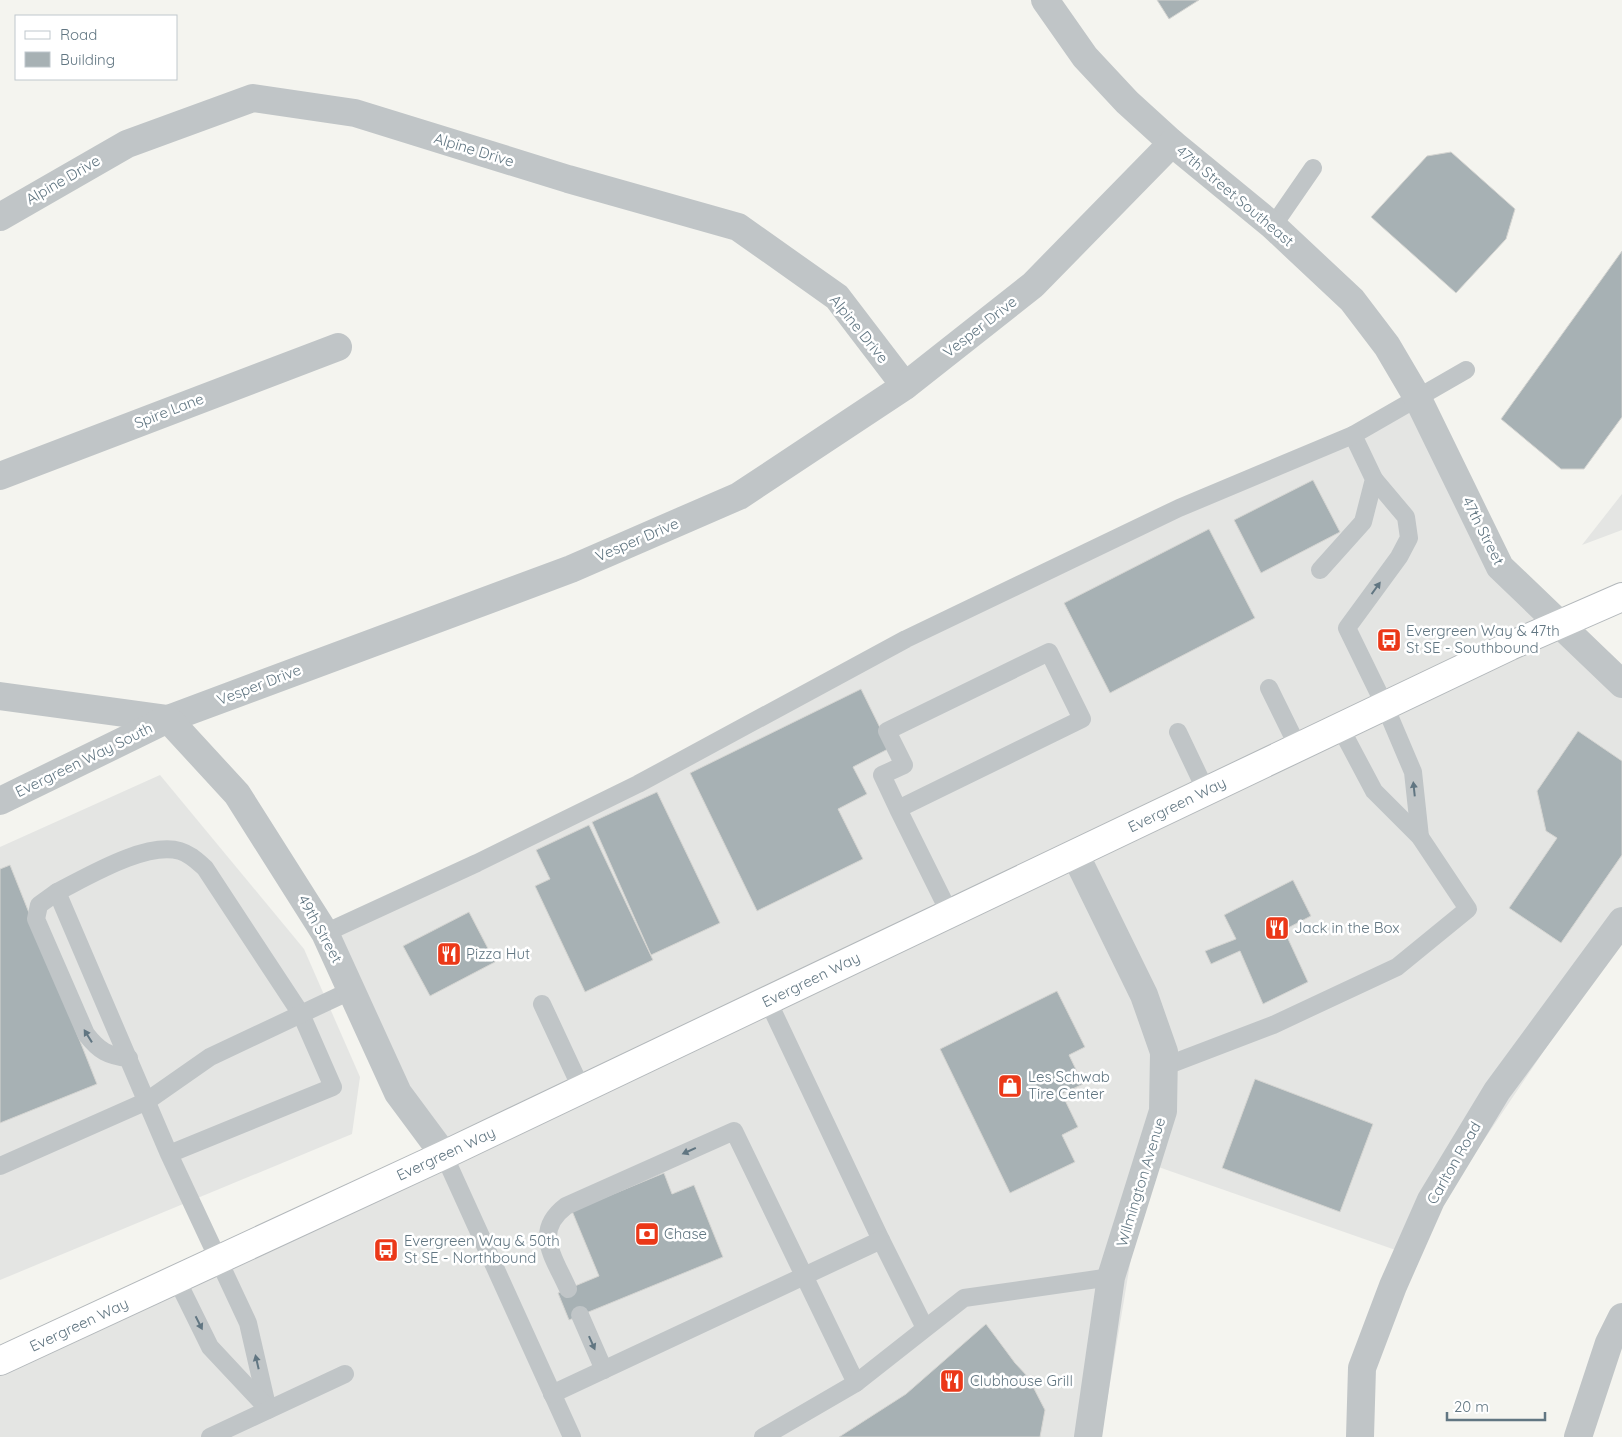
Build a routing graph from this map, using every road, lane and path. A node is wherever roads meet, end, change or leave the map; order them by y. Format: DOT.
graph roads {
  1 [pos="1045,0"];
  2 [pos="1172,143"];
  3 [pos="1313,168"];
  4 [pos="0,216"];
  5 [pos="1273,226"];
  6 [pos="338,347"];
  7 [pos="1466,370"];
  8 [pos="905,386"];
  9 [pos="1417,397"];
  10 [pos="1353,435"];
  11 [pos="0,476"];
  12 [pos="1374,479"];
  13 [pos="1320,570"];
  14 [pos="1622,597"];
  15 [pos="1559,624"];
  16 [pos="1622,684"];
  17 [pos="1269,688"];
  18 [pos="0,696"];
  19 [pos="1385,706"];
  20 [pos="168,720"];
  21 [pos="1340,727"];
  22 [pos="1178,732"];
  23 [pos="1298,747"];
  24 [pos="1206,792"];
  25 [pos="0,801"];
  26 [pos="898,809"];
  27 [pos="1420,837"];
  28 [pos="1075,854"];
  29 [pos="57,892"];
  30 [pos="950,914"];
  31 [pos="1622,921"];
  32 [pos="325,934"];
  33 [pos="352,990"];
  34 [pos="768,1001"];
  35 [pos="542,1004"];
  36 [pos="301,1014"];
  37 [pos="128,1058"];
  38 [pos="1164,1067"];
  39 [pos="582,1090"];
  40 [pos="147,1101"];
  41 [pos="169,1154"];
  42 [pos="444,1155"];
  43 [pos="0,1166"];
  44 [pos="881,1240"];
  45 [pos="218,1261"];
  46 [pos="804,1276"];
  47 [pos="1111,1277"];
  48 [pos="176,1280"];
  49 [pos="568,1289"];
  50 [pos="580,1315"];
  51 [pos="1622,1317"];
  52 [pos="925,1328"];
  53 [pos="0,1361"];
  54 [pos="604,1370"];
  55 [pos="345,1374"];
  56 [pos="856,1383"];
  57 [pos="552,1394"];
  58 [pos="268,1410"];
  59 [pos="210,1437"];
  60 [pos="572,1437"];
  61 [pos="764,1437"];
  62 [pos="1088,1437"];
  63 [pos="1360,1437"];
  64 [pos="1578,1437"];
  1 -- 2 [label="street, 47th Street Southeast"];
  2 -- 5 [label="street, 47th Street Southeast"];
  2 -- 8 [label="street, Vesper Drive"];
  3 -- 5 [label="lane"];
  4 -- 8 [label="street, Alpine Drive"];
  5 -- 9 [label="street, 47th Street Southeast"];
  6 -- 11 [label="street, Spire Lane"];
  7 -- 9 [label="lane"];
  8 -- 20 [label="street, Vesper Drive"];
  9 -- 10 [label="lane"];
  9 -- 15 [label="street, 47th Street"];
  10 -- 12 [label="lane"];
  10 -- 32 [label="lane"];
  12 -- 13 [label="lane"];
  19 -- 12 [label="lane, one-way"];
  14 -- 15 [label="main road, Evergreen Way"];
  15 -- 16 [label="street, 47th Street"];
  15 -- 19 [label="main road, Evergreen Way"];
  17 -- 23 [label="lane"];
  18 -- 20 [label="street, Vesper Drive"];
  19 -- 21 [label="main road, Evergreen Way"];
  27 -- 19 [label="lane, one-way"];
  20 -- 25 [label="street, Evergreen Way South"];
  20 -- 32 [label="street, 49th Street"];
  21 -- 23 [label="main road, Evergreen Way"];
  21 -- 27 [label="lane"];
  22 -- 24 [label="lane"];
  23 -- 24 [label="main road, Evergreen Way"];
  24 -- 28 [label="main road, Evergreen Way"];
  26 -- 26 [label="lane"];
  26 -- 30 [label="lane"];
  27 -- 38 [label="lane"];
  28 -- 30 [label="main road, Evergreen Way"];
  28 -- 38 [label="street, Wilmington Avenue"];
  29 -- 36 [label="lane"];
  29 -- 37 [label="lane"];
  37 -- 29 [label="lane, one-way"];
  30 -- 34 [label="main road, Evergreen Way"];
  31 -- 63 [label="street, Carlton Road"];
  32 -- 33 [label="street, 49th Street"];
  33 -- 36 [label="lane"];
  33 -- 42 [label="street, 49th Street"];
  34 -- 39 [label="main road, Evergreen Way"];
  34 -- 44 [label="lane"];
  35 -- 39 [label="lane"];
  36 -- 40 [label="lane"];
  36 -- 41 [label="lane"];
  37 -- 40 [label="lane"];
  38 -- 47 [label="street, Wilmington Avenue"];
  39 -- 42 [label="main road, Evergreen Way"];
  40 -- 41 [label="lane"];
  40 -- 43 [label="lane"];
  41 -- 45 [label="lane"];
  42 -- 45 [label="main road, Evergreen Way"];
  42 -- 57 [label="lane"];
  44 -- 46 [label="lane"];
  44 -- 52 [label="lane"];
  45 -- 48 [label="main road, Evergreen Way"];
  58 -- 45 [label="lane, one-way"];
  46 -- 49 [label="lane, one-way"];
  46 -- 54 [label="lane"];
  46 -- 56 [label="lane"];
  47 -- 52 [label="lane"];
  47 -- 62 [label="street, Wilmington Avenue"];
  48 -- 53 [label="main road, Evergreen Way"];
  48 -- 58 [label="lane, one-way"];
  50 -- 54 [label="lane, one-way"];
  51 -- 64 [label="street"];
  52 -- 56 [label="lane"];
  54 -- 57 [label="lane"];
  55 -- 58 [label="lane"];
  56 -- 61 [label="lane"];
  57 -- 60 [label="lane"];
  58 -- 59 [label="lane"];
}
